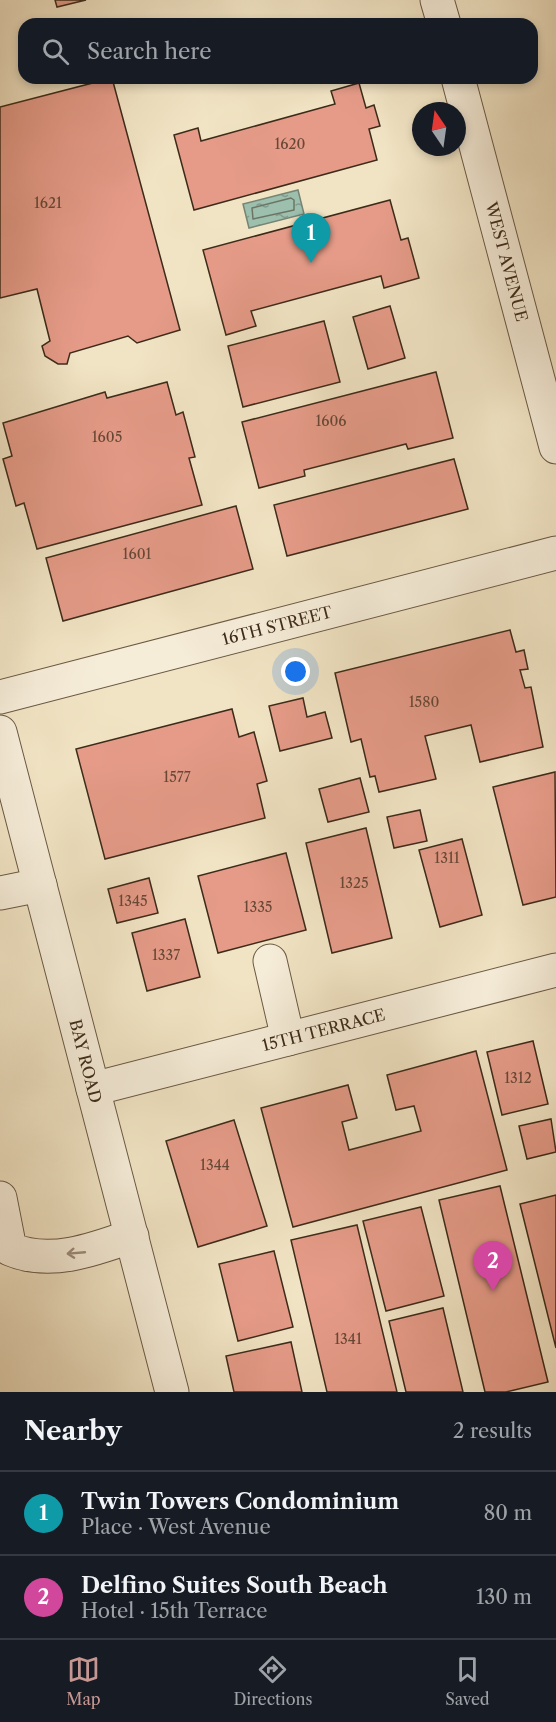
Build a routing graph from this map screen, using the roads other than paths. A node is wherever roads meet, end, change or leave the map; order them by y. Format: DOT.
graph roads {
  1 [pos="437,0"];
  2 [pos="442,18"];
  3 [pos="460,84"];
  4 [pos="556,447"];
  5 [pos="556,553"];
  6 [pos="0,697"];
  7 [pos="0,732"];
  8 [pos="40,885"];
  9 [pos="0,893"];
  10 [pos="270,961"];
  11 [pos="556,970"];
  12 [pos="288,1039"];
  13 [pos="93,1089"];
  14 [pos="0,1198"];
  15 [pos="132,1236"];
  16 [pos="172,1392"];
  1 -- 2 [label="street"];
  3 -- 4 [label="street, WEST AVENUE"];
  5 -- 6 [label="street, 16TH STREET"];
  7 -- 8 [label="street, BAY ROAD"];
  8 -- 9 [label="street"];
  8 -- 13 [label="street, BAY ROAD"];
  10 -- 12 [label="street"];
  11 -- 12 [label="street, 15TH TERRACE"];
  12 -- 13 [label="street, 15TH TERRACE"];
  13 -- 15 [label="street, BAY ROAD"];
  15 -- 14 [label="street, one-way"];
  15 -- 16 [label="street, BAY ROAD"];
}
